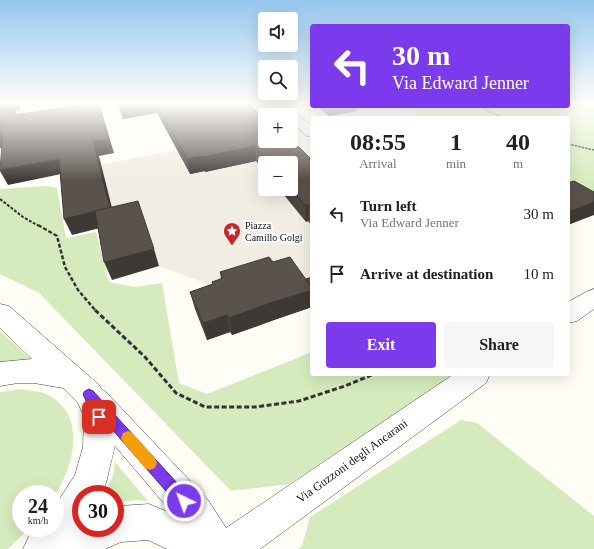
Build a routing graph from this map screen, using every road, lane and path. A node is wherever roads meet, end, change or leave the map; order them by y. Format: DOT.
graph roads {
  1 [pos="570,144"];
  2 [pos="594,150"];
  3 [pos="0,199"];
  4 [pos="0,313"];
  5 [pos="0,374"];
  6 [pos="369,376"];
  7 [pos="473,376"];
  8 [pos="79,386"];
  9 [pos="88,485"];
  10 [pos="72,512"];
  11 [pos="124,524"];
  12 [pos="90,537"];
  13 [pos="42,549"];
  14 [pos="61,549"];
  15 [pos="209,549"];
  16 [pos="218,549"];
  17 [pos="229,549"];
  1 -- 2 [label="path"];
  3 -- 6 [label="path"];
  4 -- 8 [label="street"];
  5 -- 8 [label="street"];
  7 -- 17 [label="street, Via Guzzoni degli Ancarani"];
  8 -- 9 [label="street"];
  8 -- 16 [label="street"];
  10 -- 13 [label="street"];
  11 -- 15 [label="street"];
  12 -- 14 [label="street"];
}
